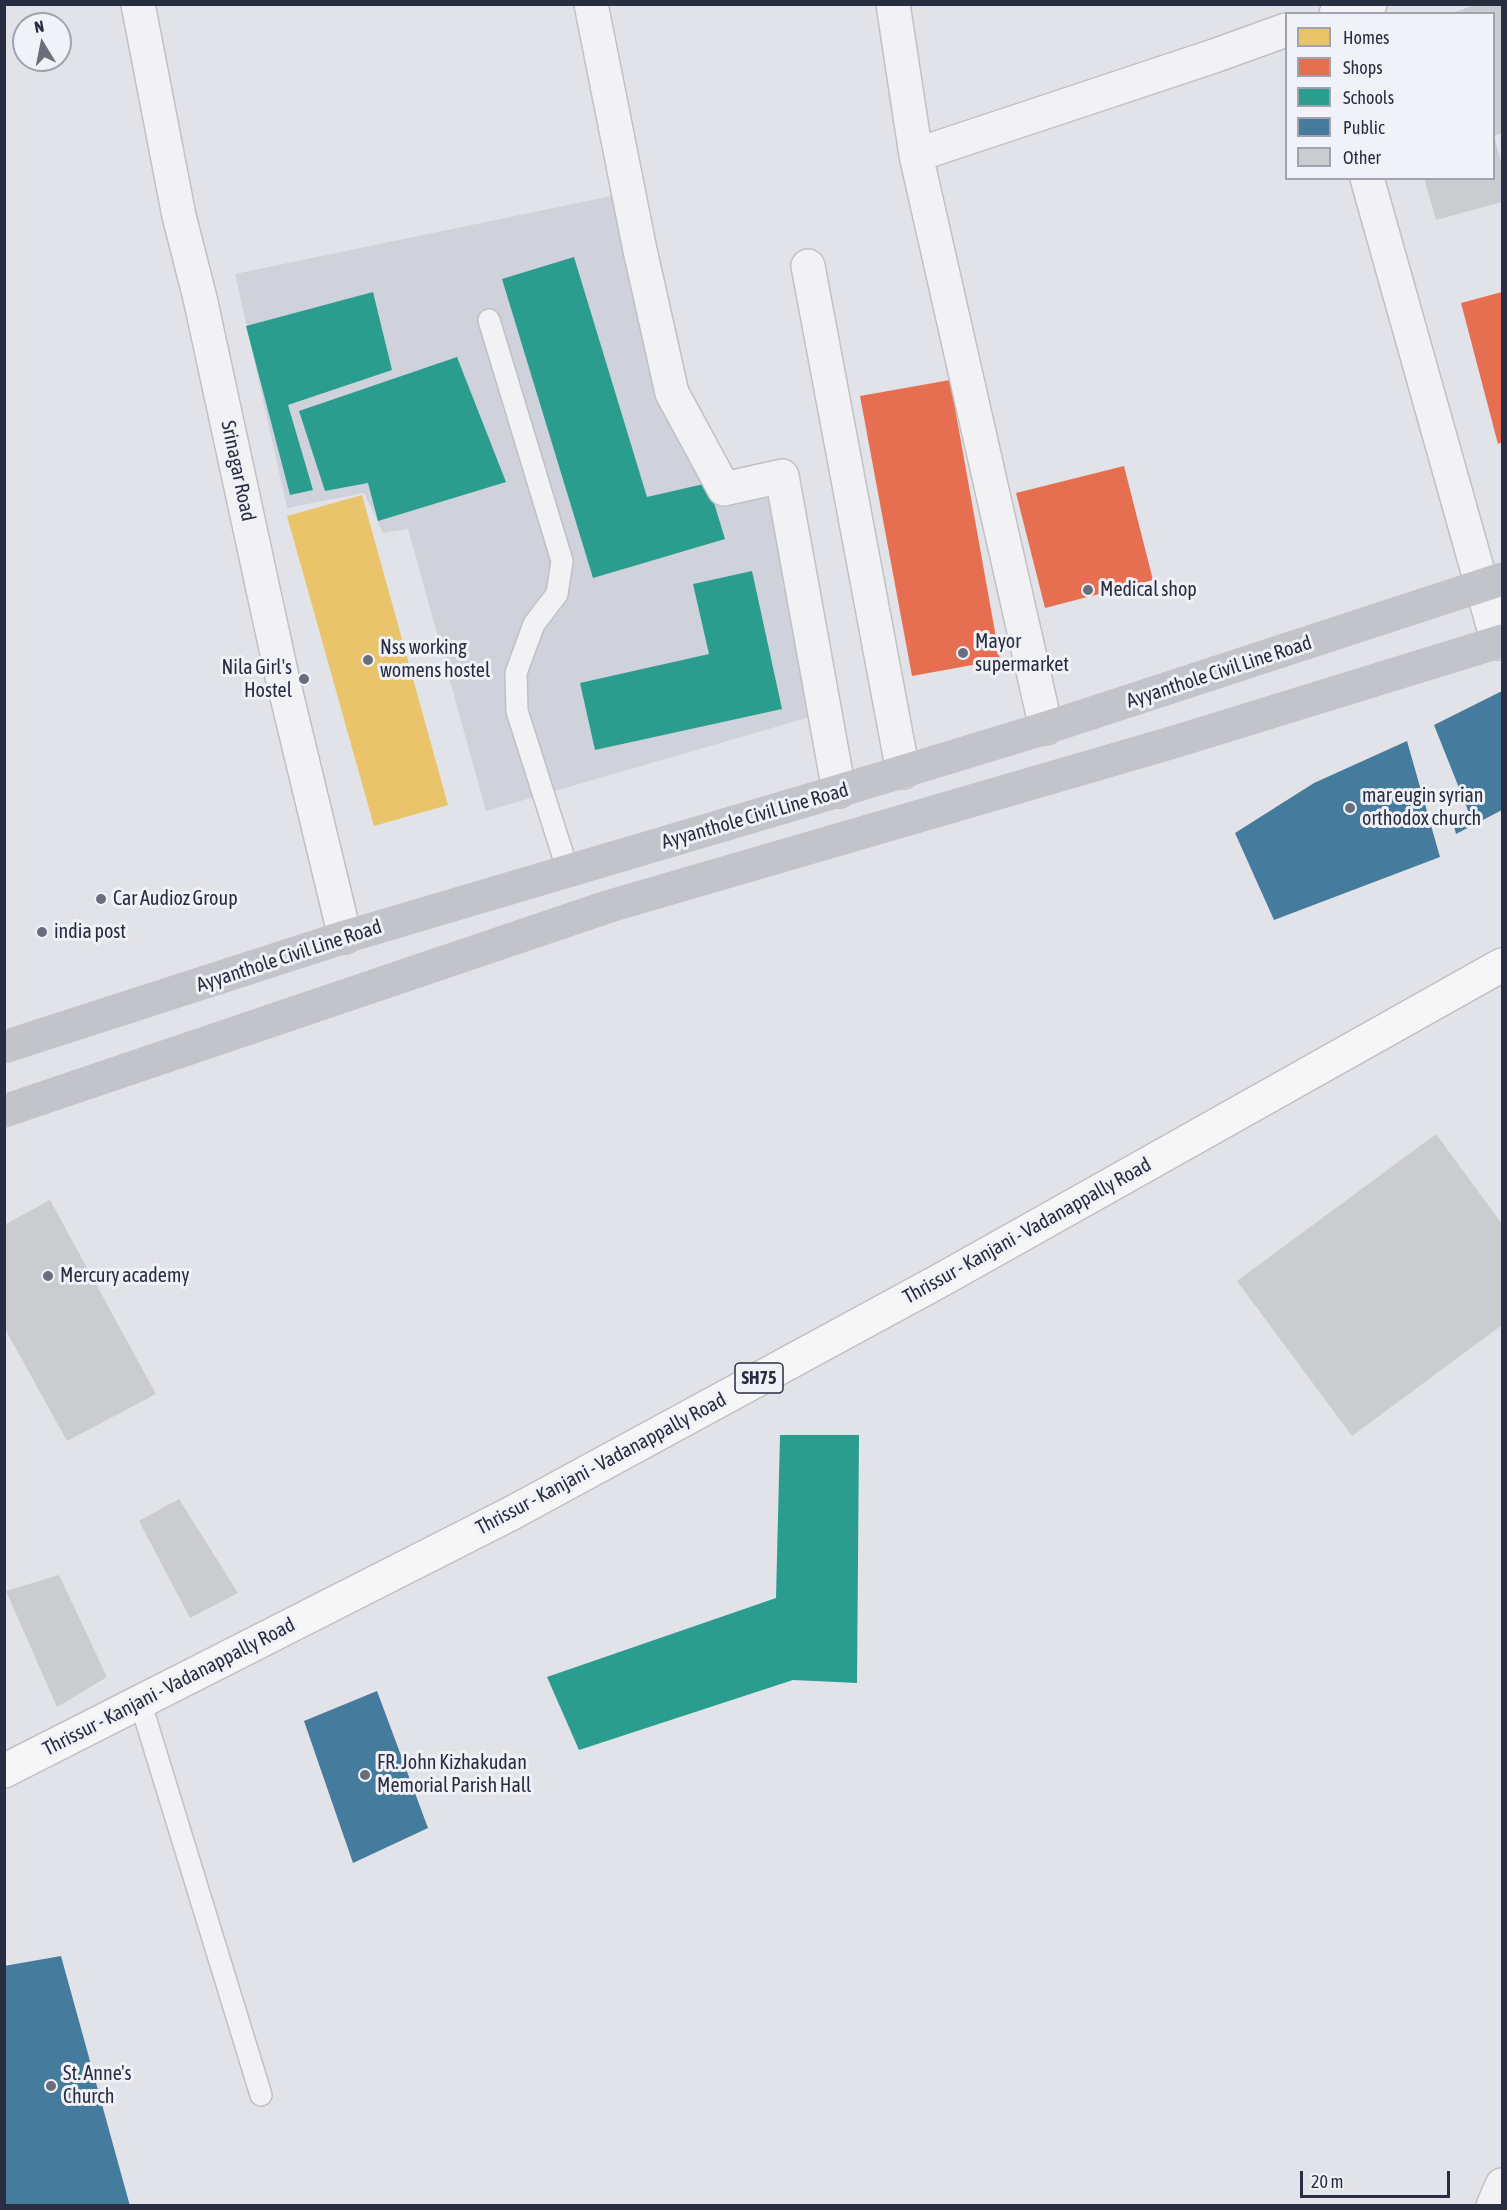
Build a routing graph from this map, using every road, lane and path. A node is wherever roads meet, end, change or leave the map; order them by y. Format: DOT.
graph roads {
  1 [pos="138,4"];
  2 [pos="591,4"];
  3 [pos="893,4"];
  4 [pos="1370,4"];
  5 [pos="1343,12"];
  6 [pos="1285,31"];
  7 [pos="916,155"];
  8 [pos="1368,180"];
  9 [pos="808,266"];
  10 [pos="489,320"];
  11 [pos="1492,582"];
  12 [pos="1500,642"];
  13 [pos="1046,728"];
  14 [pos="903,772"];
  15 [pos="839,791"];
  16 [pos="568,871"];
  17 [pos="345,937"];
  18 [pos="1503,965"];
  19 [pos="4,1047"];
  20 [pos="4,1111"];
  21 [pos="140,1701"];
  22 [pos="4,1771"];
  23 [pos="261,2095"];
  24 [pos="1503,2185"];
  25 [pos="1493,2205"];
  1 -- 17 [label="street, Srinagar Road"];
  2 -- 15 [label="street"];
  3 -- 7 [label="street"];
  4 -- 5 [label="street"];
  6 -- 7 [label="street"];
  7 -- 13 [label="street"];
  8 -- 11 [label="street"];
  9 -- 14 [label="street"];
  10 -- 16 [label="lane"];
  11 -- 12 [label="street"];
  11 -- 13 [label="main road, Ayyanthole Civil Line Road"];
  12 -- 20 [label="main road"];
  13 -- 14 [label="main road, Ayyanthole Civil Line Road"];
  14 -- 15 [label="main road, Ayyanthole Civil Line Road"];
  15 -- 16 [label="main road, Ayyanthole Civil Line Road"];
  16 -- 17 [label="main road, Ayyanthole Civil Line Road"];
  17 -- 19 [label="main road, Ayyanthole Civil Line Road"];
  18 -- 21 [label="main road, Thrissur - Kanjani - Vadanappally Road / SH75"];
  21 -- 22 [label="main road, Thrissur - Kanjani - Vadanappally Road / SH75"];
  21 -- 23 [label="lane"];
  24 -- 25 [label="street"];
}
